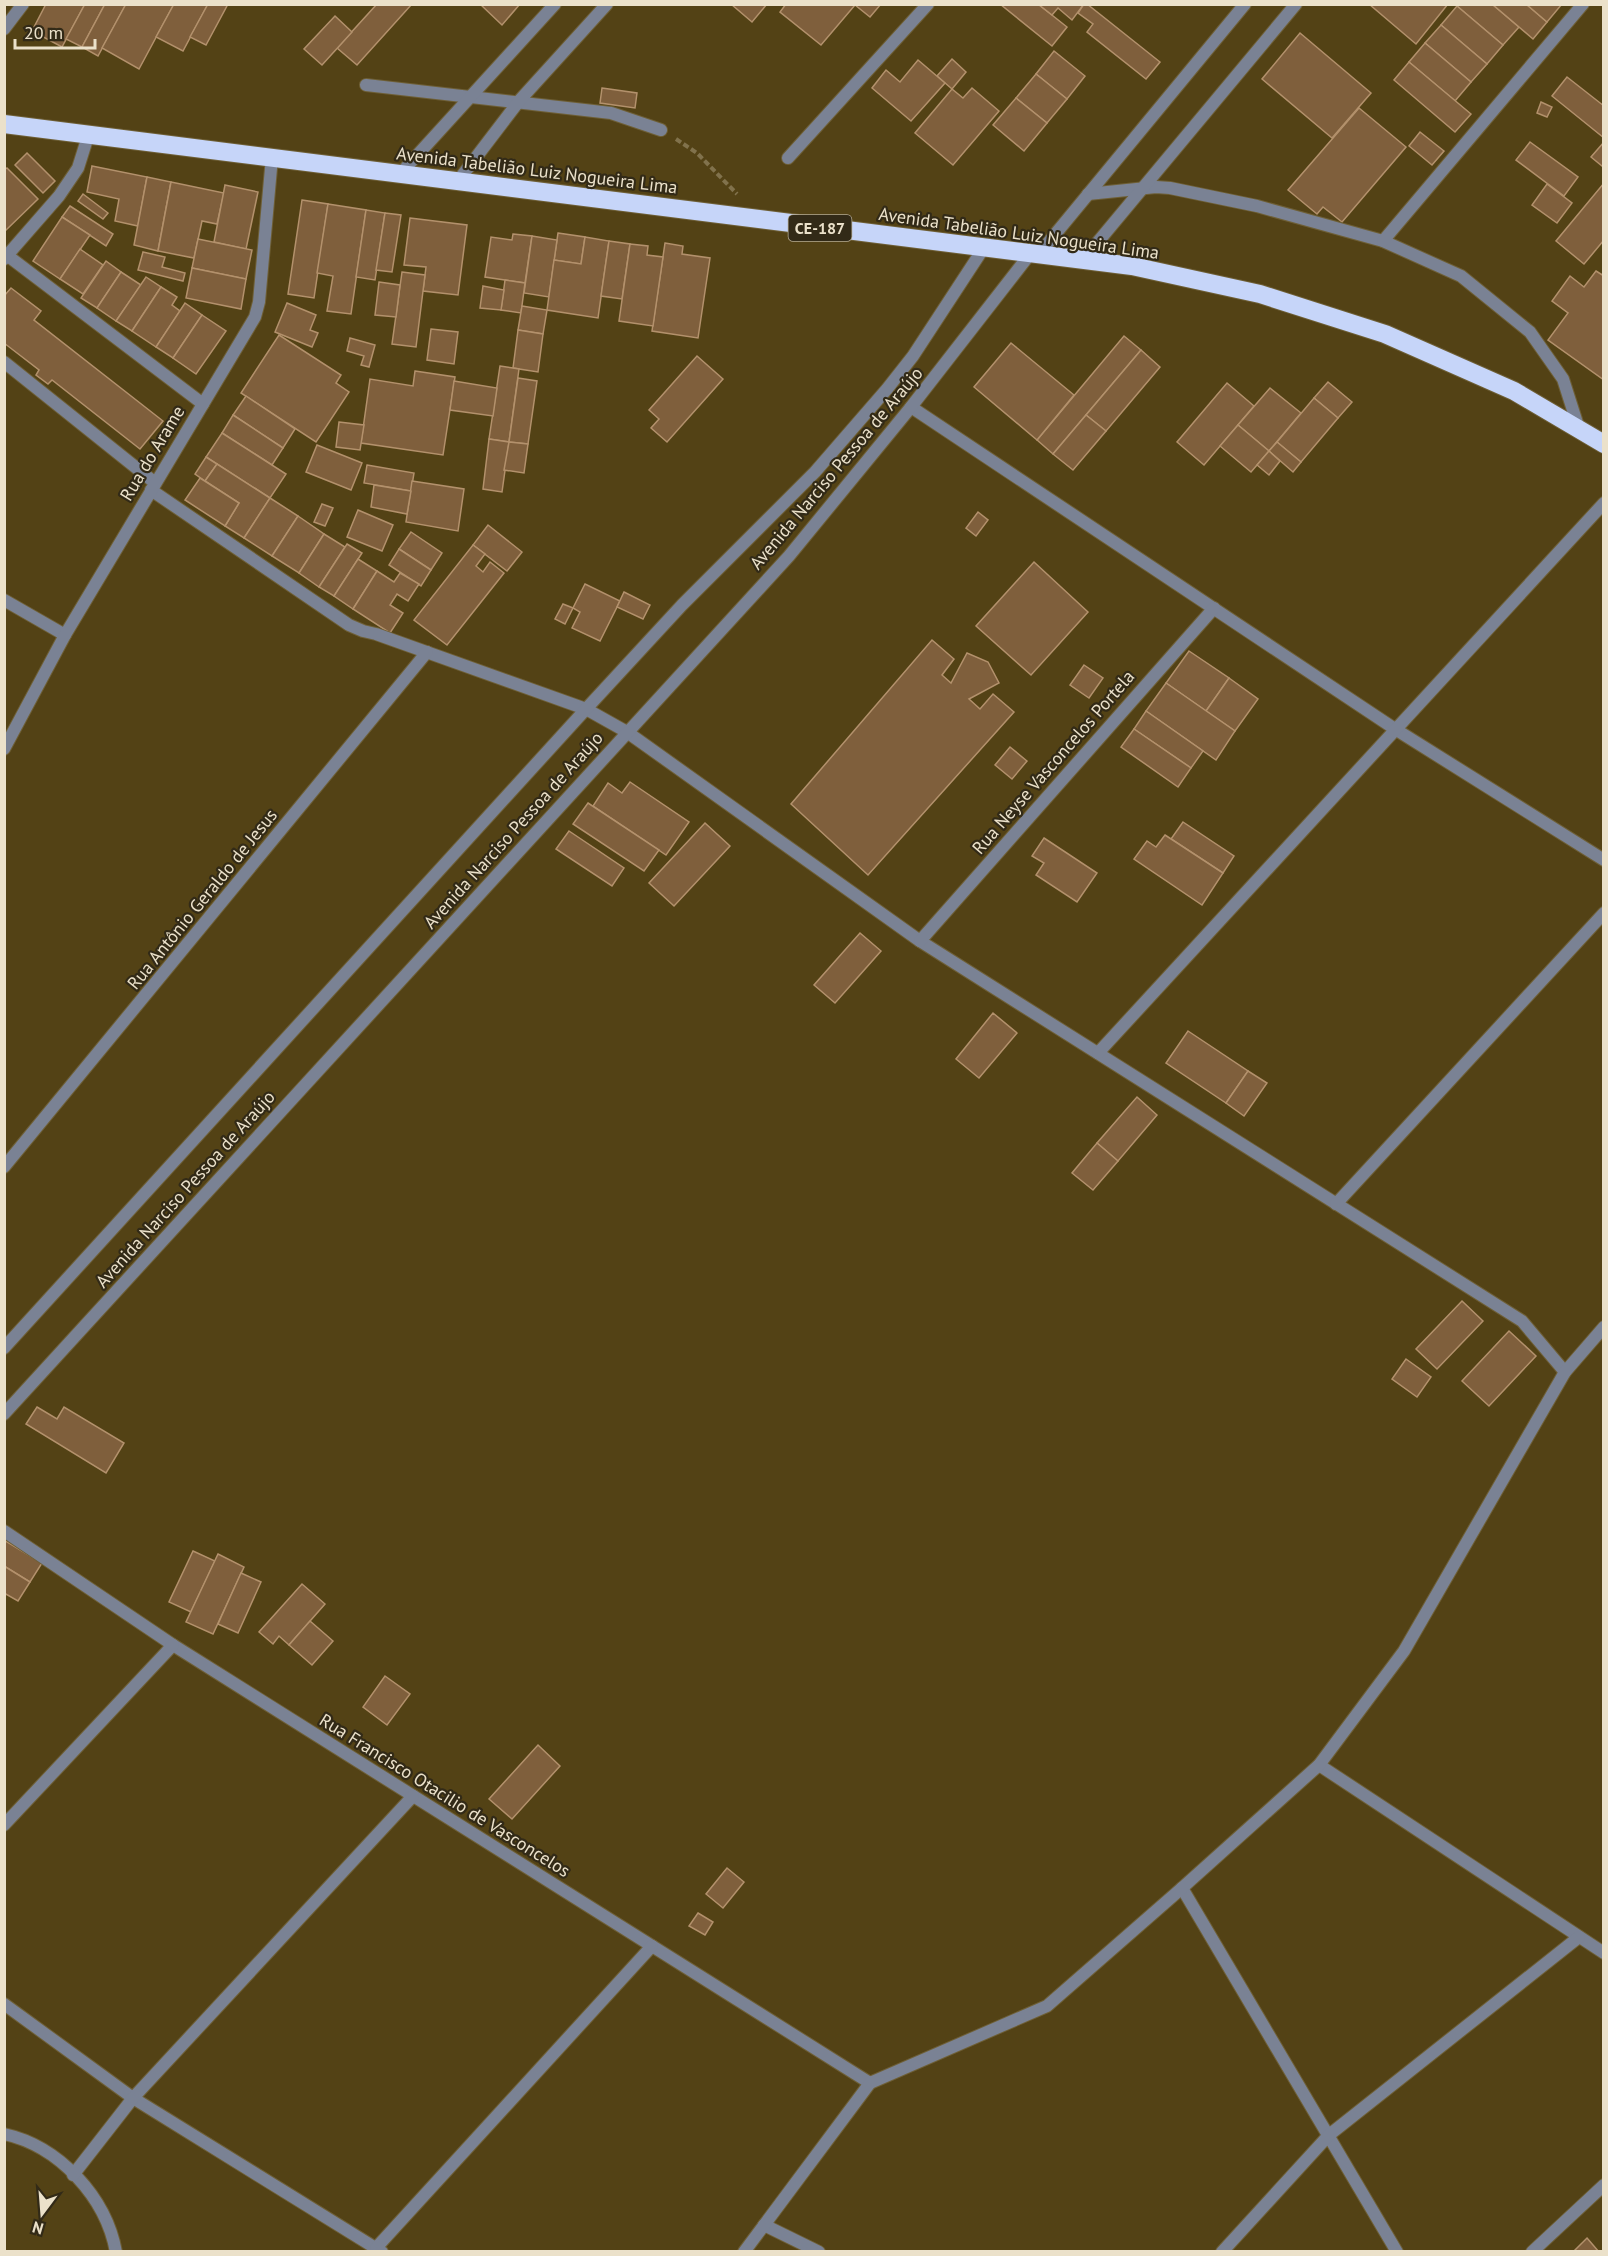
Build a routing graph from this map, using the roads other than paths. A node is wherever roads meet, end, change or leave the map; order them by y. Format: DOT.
graph roads {
  1 [pos="23,4"];
  2 [pos="555,4"];
  3 [pos="607,4"];
  4 [pos="928,4"];
  5 [pos="1245,4"];
  6 [pos="1296,4"];
  7 [pos="1583,4"];
  8 [pos="4,29"];
  9 [pos="366,85"];
  10 [pos="472,98"];
  11 [pos="519,101"];
  12 [pos="4,124"];
  13 [pos="661,130"];
  14 [pos="89,133"];
  15 [pos="272,157"];
  16 [pos="788,158"];
  17 [pos="401,173"];
  18 [pos="458,181"];
  19 [pos="1141,190"];
  20 [pos="1088,194"];
  21 [pos="1383,241"];
  22 [pos="983,249"];
  23 [pos="1034,255"];
  24 [pos="6,258"];
  25 [pos="1082,261"];
  26 [pos="4,362"];
  27 [pos="203,404"];
  28 [pos="912,407"];
  29 [pos="1579,429"];
  30 [pos="1604,444"];
  31 [pos="153,486"];
  32 [pos="1604,503"];
  33 [pos="4,600"];
  34 [pos="1214,608"];
  35 [pos="66,635"];
  36 [pos="426,652"];
  37 [pos="586,709"];
  38 [pos="1395,729"];
  39 [pos="627,732"];
  40 [pos="4,749"];
  41 [pos="1604,860"];
  42 [pos="1604,913"];
  43 [pos="920,941"];
  44 [pos="1098,1053"];
  45 [pos="4,1167"];
  46 [pos="1336,1204"];
  47 [pos="1604,1327"];
  48 [pos="4,1348"];
  49 [pos="1565,1372"];
  50 [pos="4,1414"];
  51 [pos="4,1531"];
  52 [pos="173,1645"];
  53 [pos="1319,1764"];
  54 [pos="413,1796"];
  55 [pos="4,1825"];
  56 [pos="1182,1888"];
  57 [pos="1579,1937"];
  58 [pos="652,1946"];
  59 [pos="1604,1953"];
  60 [pos="4,2004"];
  61 [pos="870,2083"];
  62 [pos="133,2098"];
  63 [pos="4,2134"];
  64 [pos="1329,2135"];
  65 [pos="74,2175"];
  66 [pos="1604,2185"];
  67 [pos="764,2225"];
  68 [pos="379,2250"];
  69 [pos="116,2252"];
  70 [pos="744,2252"];
  71 [pos="819,2252"];
  72 [pos="1222,2252"];
  73 [pos="1397,2252"];
  74 [pos="1532,2252"];
  1 -- 8 [label="street"];
  2 -- 10 [label="street"];
  3 -- 11 [label="street"];
  4 -- 16 [label="street"];
  5 -- 20 [label="street, Avenida Narciso Pessoa de Araújo"];
  6 -- 19 [label="street"];
  7 -- 21 [label="street"];
  9 -- 10 [label="street"];
  10 -- 11 [label="street"];
  10 -- 17 [label="street"];
  11 -- 13 [label="street"];
  11 -- 18 [label="street"];
  12 -- 14 [label="highway, Avenida Tabelião Luiz Nogueira Lima / CE-187"];
  14 -- 15 [label="highway, Avenida Tabelião Luiz Nogueira Lima / CE-187"];
  14 -- 24 [label="street"];
  15 -- 17 [label="highway, Avenida Tabelião Luiz Nogueira Lima / CE-187"];
  15 -- 27 [label="street, Rua do Arame"];
  17 -- 18 [label="highway, Avenida Tabelião Luiz Nogueira Lima / CE-187"];
  18 -- 22 [label="highway, Avenida Tabelião Luiz Nogueira Lima / CE-187"];
  19 -- 20 [label="street"];
  19 -- 21 [label="street"];
  19 -- 25 [label="street"];
  20 -- 23 [label="street, Avenida Narciso Pessoa de Araújo"];
  21 -- 29 [label="street"];
  22 -- 23 [label="highway, Avenida Tabelião Luiz Nogueira Lima / CE-187"];
  22 -- 37 [label="street, Avenida Narciso Pessoa de Araújo"];
  23 -- 25 [label="highway, Avenida Tabelião Luiz Nogueira Lima / CE-187"];
  23 -- 28 [label="street, Avenida Narciso Pessoa de Araújo"];
  24 -- 27 [label="street"];
  25 -- 29 [label="highway, Avenida Tabelião Luiz Nogueira Lima / CE-187"];
  26 -- 31 [label="street"];
  27 -- 31 [label="street, Rua do Arame"];
  28 -- 34 [label="street"];
  28 -- 39 [label="street, Avenida Narciso Pessoa de Araújo"];
  29 -- 30 [label="highway, Avenida Tabelião Luiz Nogueira Lima / CE-187"];
  31 -- 35 [label="street, Rua do Arame"];
  31 -- 36 [label="street"];
  32 -- 38 [label="street"];
  33 -- 35 [label="street"];
  34 -- 38 [label="street"];
  34 -- 43 [label="street, Rua Neyse Vasconcelos Portela"];
  35 -- 40 [label="street, Rua do Arame"];
  36 -- 37 [label="street"];
  36 -- 45 [label="street, Rua Antônio Geraldo de Jesus"];
  37 -- 39 [label="street"];
  37 -- 48 [label="street, Avenida Narciso Pessoa de Araújo"];
  38 -- 41 [label="street"];
  38 -- 44 [label="street"];
  39 -- 43 [label="street"];
  39 -- 50 [label="street, Avenida Narciso Pessoa de Araújo"];
  42 -- 46 [label="street"];
  43 -- 44 [label="street"];
  44 -- 46 [label="street"];
  46 -- 49 [label="street"];
  47 -- 49 [label="street"];
  49 -- 53 [label="street"];
  51 -- 52 [label="street, Rua Francisco Otacilio de Vasconcelos"];
  52 -- 54 [label="street, Rua Francisco Otacilio de Vasconcelos"];
  52 -- 55 [label="street"];
  53 -- 56 [label="street"];
  53 -- 57 [label="street"];
  54 -- 58 [label="street, Rua Francisco Otacilio de Vasconcelos"];
  54 -- 62 [label="street"];
  56 -- 61 [label="street"];
  56 -- 64 [label="street"];
  57 -- 59 [label="street"];
  57 -- 64 [label="street"];
  58 -- 61 [label="street, Rua Francisco Otacilio de Vasconcelos"];
  58 -- 68 [label="street"];
  60 -- 62 [label="street"];
  61 -- 67 [label="street"];
  62 -- 65 [label="street"];
  62 -- 68 [label="street"];
  63 -- 65 [label="street"];
  64 -- 72 [label="street"];
  64 -- 73 [label="street"];
  65 -- 69 [label="street"];
  66 -- 74 [label="street"];
  67 -- 70 [label="street"];
  67 -- 71 [label="street"];
}
